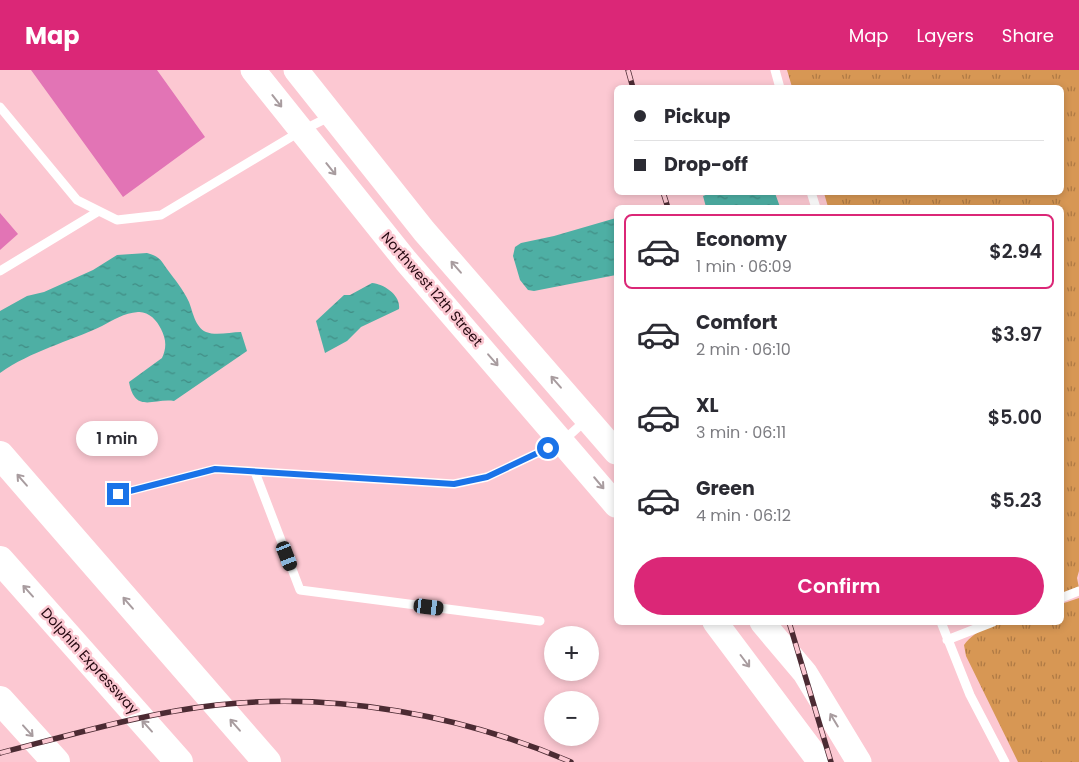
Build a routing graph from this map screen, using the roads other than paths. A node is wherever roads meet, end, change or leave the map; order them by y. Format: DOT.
graph roads {
  1 [pos="253,70"];
  2 [pos="296,70"];
  3 [pos="775,70"];
  4 [pos="779,85"];
  5 [pos="0,107"];
  6 [pos="331,116"];
  7 [pos="301,131"];
  8 [pos="99,211"];
  9 [pos="0,271"];
  10 [pos="588,419"];
  11 [pos="563,441"];
  12 [pos="614,450"];
  13 [pos="0,455"];
  14 [pos="255,472"];
  15 [pos="118,494"];
  16 [pos="614,503"];
  17 [pos="0,560"];
  18 [pos="1079,591"];
  19 [pos="1064,597"];
  20 [pos="540,621"];
  21 [pos="717,625"];
  22 [pos="765,625"];
  23 [pos="942,625"];
  24 [pos="986,625"];
  25 [pos="948,640"];
  26 [pos="0,700"];
  27 [pos="56,762"];
  28 [pos="179,762"];
  29 [pos="267,762"];
  30 [pos="820,762"];
  31 [pos="859,762"];
  32 [pos="1005,762"];
  1 -- 7 [label="main road, Northwest 12th Street, one-way"];
  2 -- 6 [label="main road"];
  3 -- 4 [label="lane"];
  5 -- 8 [label="lane"];
  6 -- 7 [label="lane"];
  10 -- 6 [label="main road, one-way"];
  7 -- 8 [label="lane"];
  7 -- 11 [label="main road, Northwest 12th Street, one-way"];
  8 -- 9 [label="lane"];
  10 -- 11 [label="lane"];
  10 -- 12 [label="main road"];
  11 -- 14 [label="lane"];
  11 -- 16 [label="main road, Northwest 12th Street, one-way"];
  29 -- 13 [label="highway, one-way"];
  14 -- 15 [label="lane"];
  14 -- 20 [label="lane"];
  28 -- 17 [label="highway, Dolphin Expressway, one-way"];
  18 -- 19 [label="lane"];
  21 -- 30 [label="main road, one-way"];
  31 -- 22 [label="main road, one-way"];
  23 -- 25 [label="lane"];
  24 -- 25 [label="lane"];
  25 -- 32 [label="lane"];
  26 -- 27 [label="highway, one-way"];
}
